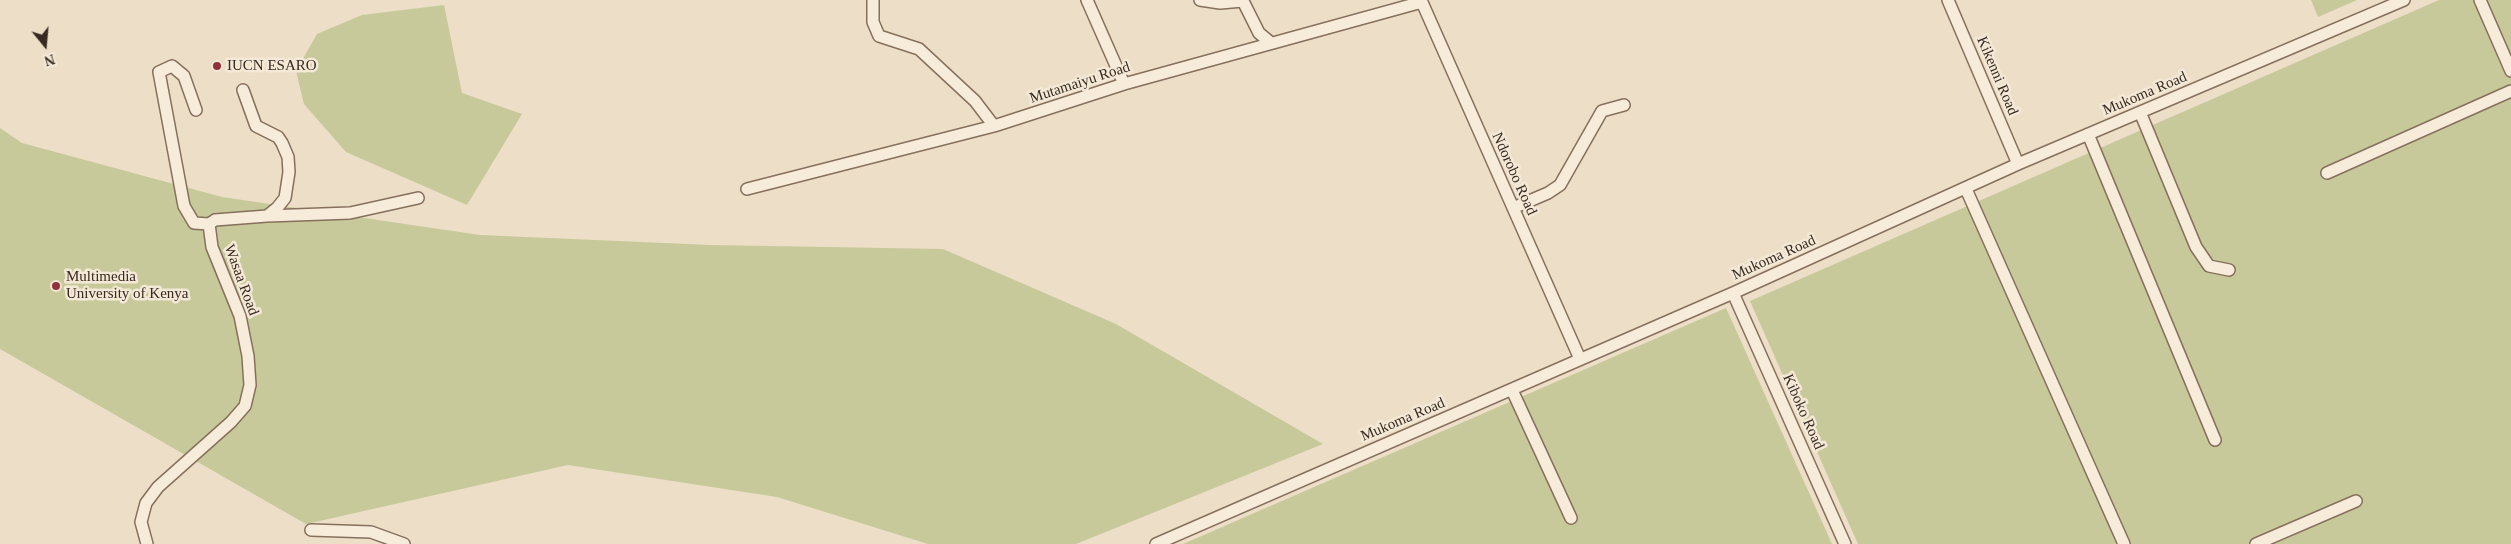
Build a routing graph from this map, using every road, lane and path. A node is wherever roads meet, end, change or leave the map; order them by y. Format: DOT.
graph roads {
  1 [pos="873,0"];
  2 [pos="1087,0"];
  3 [pos="1200,0"];
  4 [pos="1948,0"];
  5 [pos="2404,0"];
  6 [pos="2480,0"];
  7 [pos="1421,1"];
  8 [pos="1271,43"];
  9 [pos="2511,70"];
  10 [pos="1124,84"];
  11 [pos="243,90"];
  12 [pos="2511,91"];
  13 [pos="1624,105"];
  14 [pos="196,110"];
  15 [pos="2140,112"];
  16 [pos="994,126"];
  17 [pos="2088,134"];
  18 [pos="2018,164"];
  19 [pos="2327,173"];
  20 [pos="747,189"];
  21 [pos="1966,189"];
  22 [pos="418,198"];
  23 [pos="1513,208"];
  24 [pos="267,216"];
  25 [pos="209,224"];
  26 [pos="2229,270"];
  27 [pos="1733,293"];
  28 [pos="1580,359"];
  29 [pos="1512,390"];
  30 [pos="2215,440"];
  31 [pos="2356,501"];
  32 [pos="1571,518"];
  33 [pos="311,530"];
  34 [pos="147,544"];
  35 [pos="404,544"];
  36 [pos="1156,544"];
  37 [pos="1845,544"];
  38 [pos="2124,544"];
  39 [pos="2256,544"];
  1 -- 16 [label="street"];
  2 -- 10 [label="street"];
  3 -- 8 [label="street"];
  4 -- 18 [label="street, Kikenni Road"];
  5 -- 15 [label="street, Mukoma Road"];
  6 -- 9 [label="street"];
  7 -- 8 [label="street, Mutamaiyu Road"];
  7 -- 23 [label="street, Ndorobo Road"];
  8 -- 10 [label="street, Mutamaiyu Road"];
  10 -- 16 [label="street, Mutamaiyu Road"];
  11 -- 24 [label="street"];
  12 -- 19 [label="street"];
  13 -- 23 [label="street"];
  14 -- 25 [label="street"];
  15 -- 17 [label="street, Mukoma Road"];
  15 -- 26 [label="street"];
  16 -- 20 [label="street, Mutamaiyu Road"];
  17 -- 18 [label="street, Mukoma Road"];
  17 -- 30 [label="street"];
  18 -- 21 [label="street, Mukoma Road"];
  21 -- 27 [label="street, Mukoma Road"];
  21 -- 38 [label="street"];
  22 -- 24 [label="street"];
  23 -- 28 [label="street, Ndorobo Road"];
  24 -- 25 [label="street"];
  25 -- 34 [label="street, Wasaa Road"];
  27 -- 28 [label="street, Mukoma Road"];
  27 -- 37 [label="street, Kiboko Road"];
  28 -- 29 [label="street, Mukoma Road"];
  29 -- 32 [label="street"];
  29 -- 36 [label="street, Mukoma Road"];
  31 -- 39 [label="street"];
  33 -- 35 [label="street"];
}
